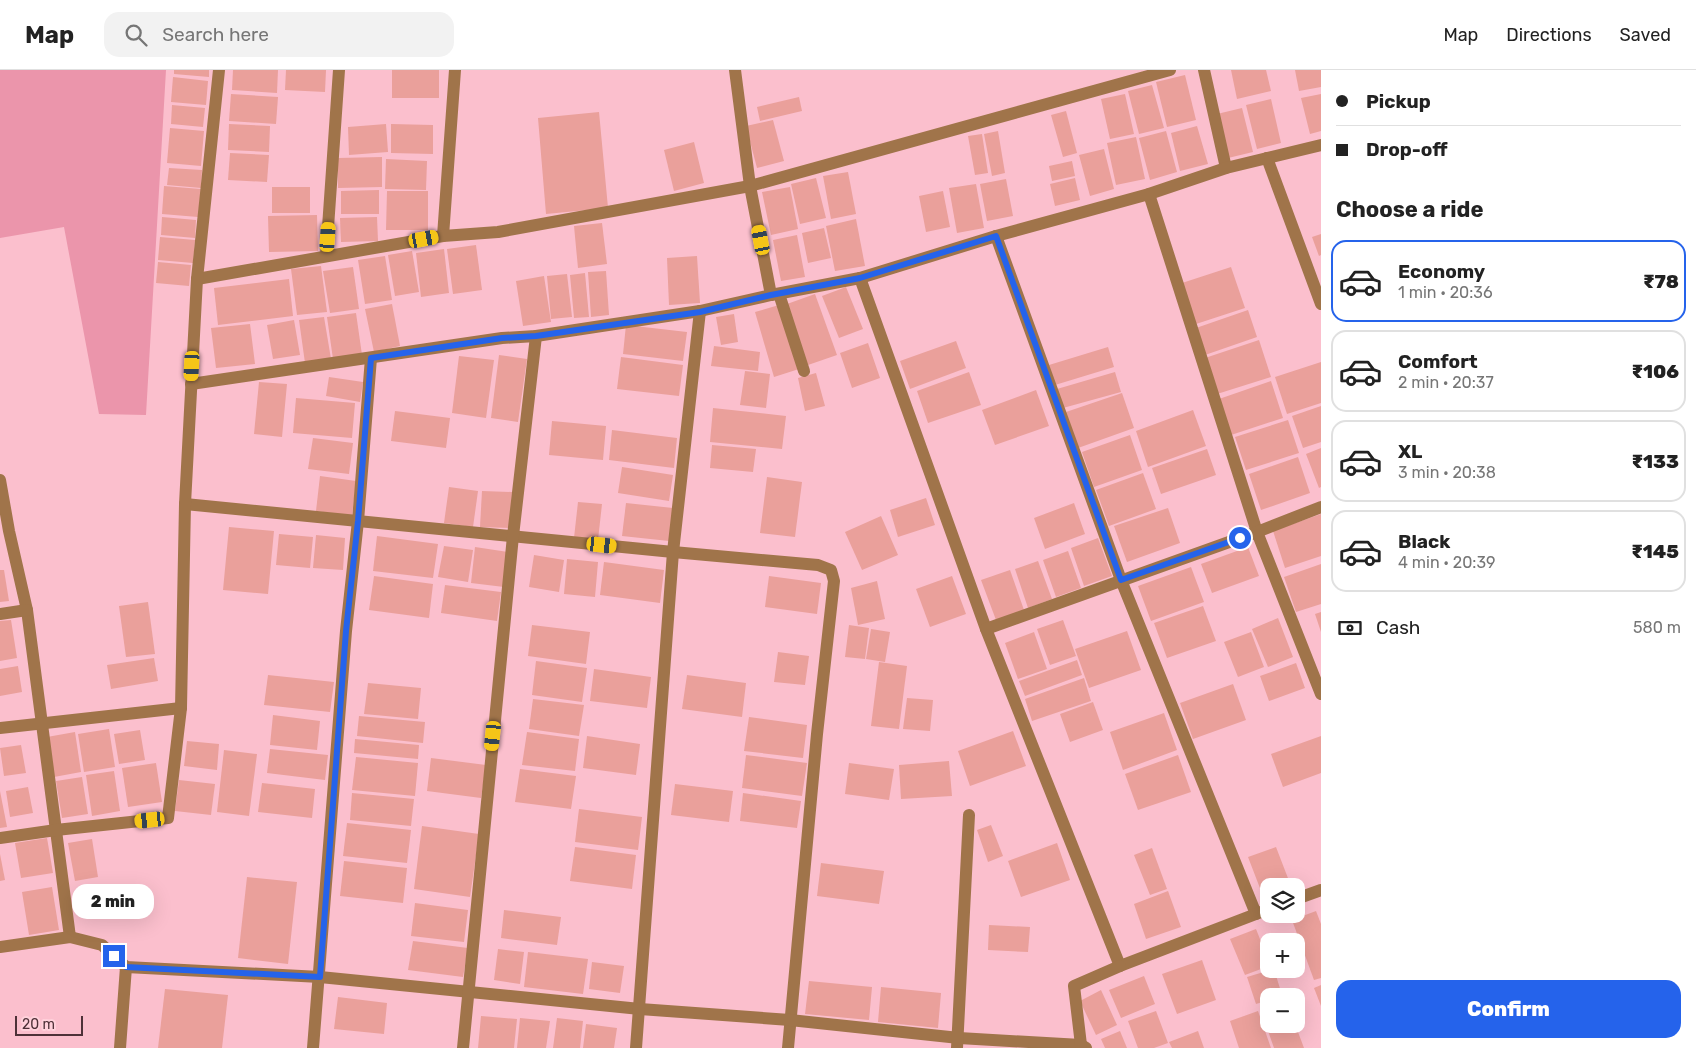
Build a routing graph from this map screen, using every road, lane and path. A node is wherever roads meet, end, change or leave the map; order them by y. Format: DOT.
graph roads {
  1 [pos="219,70"];
  2 [pos="339,70"];
  3 [pos="455,70"];
  4 [pos="735,70"];
  5 [pos="1170,70"];
  6 [pos="1204,70"];
  7 [pos="1321,145"];
  8 [pos="1267,158"];
  9 [pos="1226,168"];
  10 [pos="750,186"];
  11 [pos="1149,194"];
  12 [pos="443,236"];
  13 [pos="996,236"];
  14 [pos="326,256"];
  15 [pos="860,278"];
  16 [pos="197,279"];
  17 [pos="775,294"];
  18 [pos="1321,304"];
  19 [pos="700,312"];
  20 [pos="536,336"];
  21 [pos="371,358"];
  22 [pos="804,371"];
  23 [pos="191,384"];
  24 [pos="0,480"];
  25 [pos="185,504"];
  26 [pos="1321,507"];
  27 [pos="358,521"];
  28 [pos="4,531"];
  29 [pos="1257,532"];
  30 [pos="513,536"];
  31 [pos="673,552"];
  32 [pos="1121,580"];
  33 [pos="27,610"];
  34 [pos="0,614"];
  35 [pos="986,629"];
  36 [pos="1321,694"];
  37 [pos="180,708"];
  38 [pos="42,724"];
  39 [pos="0,728"];
  40 [pos="969,816"];
  41 [pos="56,830"];
  42 [pos="0,838"];
  43 [pos="1321,890"];
  44 [pos="1305,896"];
  45 [pos="1260,912"];
  46 [pos="1256,914"];
  47 [pos="70,937"];
  48 [pos="0,947"];
  49 [pos="1120,966"];
  50 [pos="126,967"];
  51 [pos="320,977"];
  52 [pos="468,993"];
  53 [pos="640,1009"];
  54 [pos="790,1020"];
  55 [pos="958,1043"];
  56 [pos="1084,1047"];
  57 [pos="120,1048"];
  58 [pos="313,1048"];
  59 [pos="463,1048"];
  60 [pos="636,1048"];
  61 [pos="788,1048"];
  1 -- 16 [label="street"];
  2 -- 14 [label="street"];
  3 -- 12 [label="street"];
  4 -- 10 [label="street"];
  5 -- 10 [label="street"];
  6 -- 9 [label="street"];
  7 -- 8 [label="street"];
  8 -- 9 [label="street"];
  8 -- 18 [label="street"];
  9 -- 11 [label="street"];
  10 -- 12 [label="street"];
  10 -- 17 [label="street"];
  11 -- 13 [label="street"];
  11 -- 29 [label="street"];
  12 -- 14 [label="street"];
  13 -- 15 [label="street"];
  13 -- 32 [label="street"];
  14 -- 16 [label="street"];
  15 -- 17 [label="street"];
  15 -- 35 [label="street"];
  16 -- 23 [label="street"];
  17 -- 19 [label="street"];
  17 -- 22 [label="street"];
  19 -- 20 [label="street"];
  19 -- 31 [label="street"];
  20 -- 21 [label="street"];
  20 -- 30 [label="street"];
  21 -- 23 [label="street"];
  21 -- 27 [label="street"];
  23 -- 25 [label="street"];
  24 -- 28 [label="street"];
  25 -- 27 [label="street"];
  25 -- 37 [label="street"];
  26 -- 29 [label="street"];
  27 -- 30 [label="street"];
  27 -- 51 [label="street"];
  28 -- 33 [label="street"];
  29 -- 32 [label="street"];
  29 -- 36 [label="street"];
  30 -- 31 [label="street"];
  30 -- 52 [label="street"];
  31 -- 53 [label="street"];
  31 -- 54 [label="street"];
  32 -- 35 [label="street"];
  32 -- 46 [label="street"];
  33 -- 34 [label="street"];
  33 -- 38 [label="street"];
  35 -- 49 [label="street"];
  37 -- 38 [label="street"];
  37 -- 41 [label="street"];
  38 -- 39 [label="street"];
  38 -- 41 [label="street"];
  40 -- 55 [label="street"];
  41 -- 42 [label="street"];
  41 -- 47 [label="street"];
  43 -- 44 [label="street"];
  45 -- 46 [label="street"];
  46 -- 49 [label="street"];
  47 -- 48 [label="street"];
  47 -- 50 [label="street"];
  49 -- 56 [label="street"];
  50 -- 51 [label="street"];
  50 -- 57 [label="street"];
  51 -- 52 [label="street"];
  51 -- 58 [label="street"];
  52 -- 53 [label="street"];
  52 -- 59 [label="street"];
  53 -- 54 [label="street"];
  53 -- 60 [label="street"];
  54 -- 55 [label="street"];
  54 -- 61 [label="street"];
  55 -- 56 [label="street"];
}
